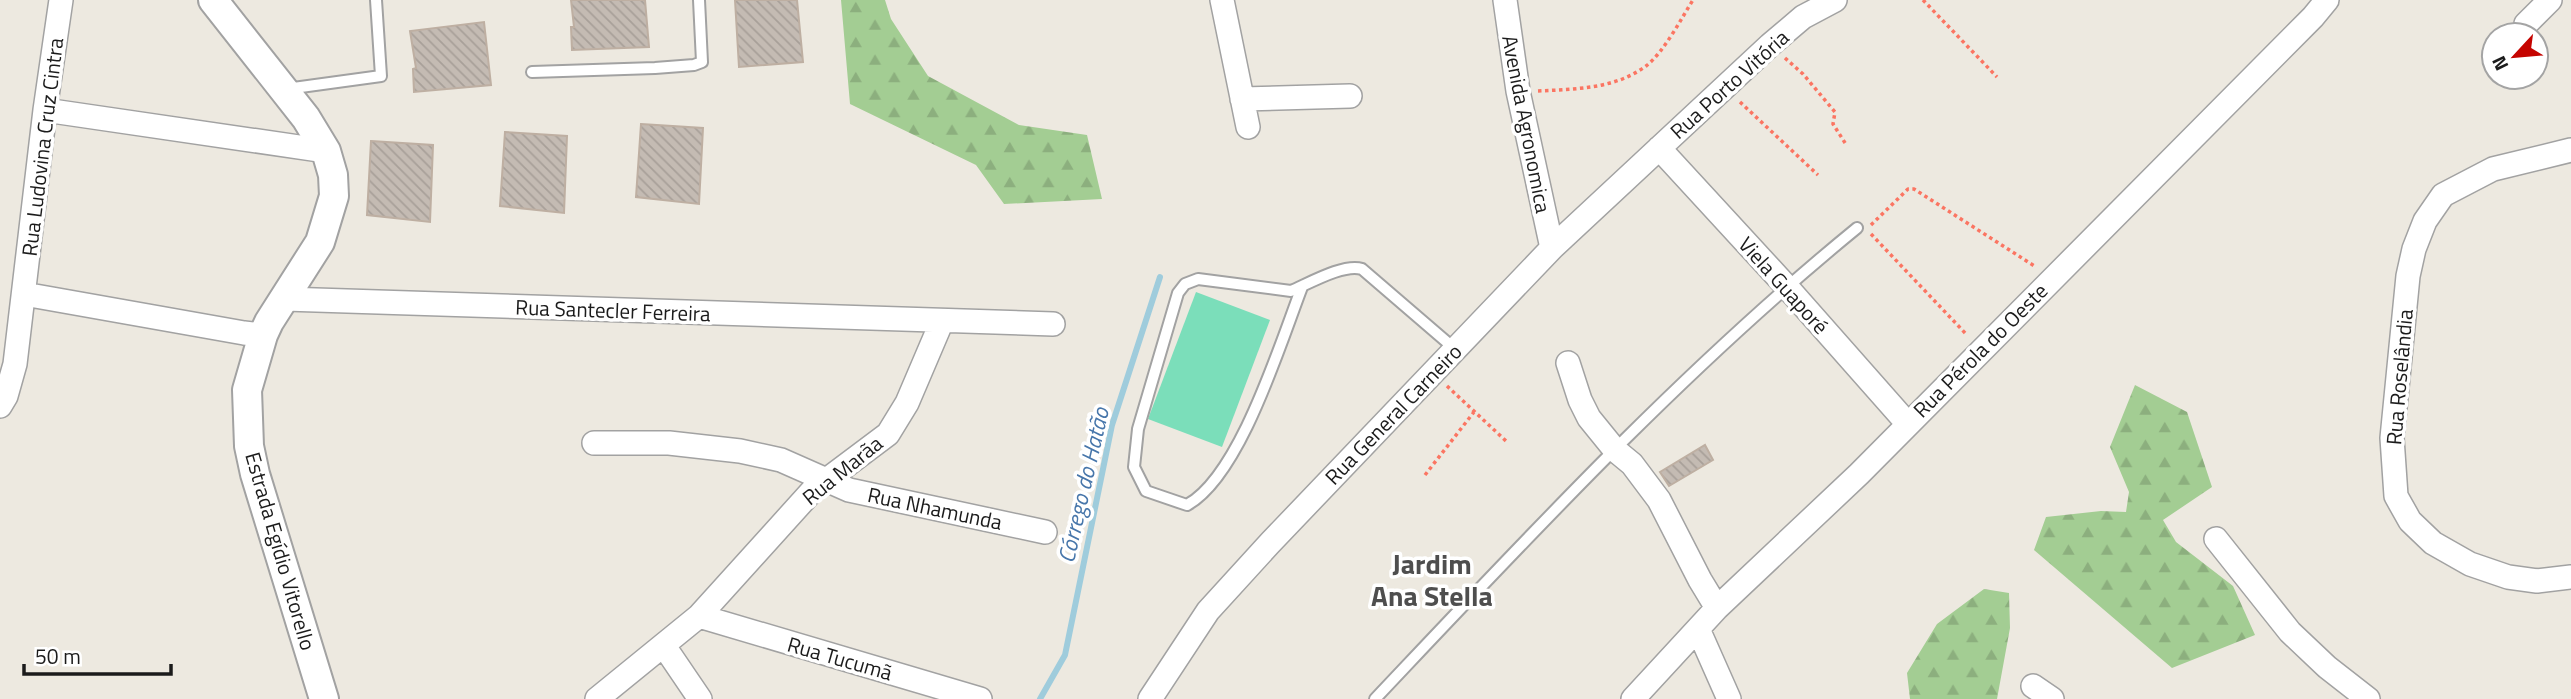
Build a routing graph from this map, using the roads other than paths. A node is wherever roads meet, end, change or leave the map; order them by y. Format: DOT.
graph roads {
  1 [pos="61,0"];
  2 [pos="213,0"];
  3 [pos="376,0"];
  4 [pos="699,0"];
  5 [pos="1222,0"];
  6 [pos="1505,0"];
  7 [pos="1835,0"];
  8 [pos="2326,0"];
  9 [pos="2550,0"];
  10 [pos="2529,21"];
  11 [pos="532,72"];
  12 [pos="284,89"];
  13 [pos="1350,96"];
  14 [pos="1242,99"];
  15 [pos="45,110"];
  16 [pos="1248,127"];
  17 [pos="1659,148"];
  18 [pos="2571,150"];
  19 [pos="326,151"];
  20 [pos="1857,228"];
  21 [pos="1552,248"];
  22 [pos="1786,286"];
  23 [pos="1302,287"];
  24 [pos="24,294"];
  25 [pos="285,299"];
  26 [pos="942,321"];
  27 [pos="1053,324"];
  28 [pos="263,335"];
  29 [pos="1455,349"];
  30 [pos="1568,363"];
  31 [pos="0,406"];
  32 [pos="1907,423"];
  33 [pos="594,443"];
  34 [pos="1615,450"];
  35 [pos="826,478"];
  36 [pos="1045,531"];
  37 [pos="2216,539"];
  38 [pos="2571,577"];
  39 [pos="1717,608"];
  40 [pos="699,616"];
  41 [pos="1698,629"];
  42 [pos="664,646"];
  43 [pos="324,699"];
  44 [pos="597,699"];
  45 [pos="700,699"];
  46 [pos="980,699"];
  47 [pos="1150,699"];
  48 [pos="1375,699"];
  49 [pos="1633,699"];
  50 [pos="1729,699"];
  51 [pos="2368,699"];
  1 -- 15 [label="street, Rua Ludovina Cruz Cintra"];
  2 -- 12 [label="street, Estrada Egídio Vitorello"];
  3 -- 12 [label="lane"];
  4 -- 11 [label="lane"];
  5 -- 14 [label="street"];
  6 -- 21 [label="street, Avenida Agronomica"];
  7 -- 17 [label="street, Rua Porto Vitória"];
  8 -- 32 [label="street, Rua Pérola do Oeste"];
  9 -- 10 [label="street"];
  12 -- 19 [label="street, Estrada Egídio Vitorello"];
  13 -- 14 [label="street"];
  14 -- 16 [label="street"];
  15 -- 19 [label="street"];
  15 -- 24 [label="street, Rua Ludovina Cruz Cintra"];
  17 -- 21 [label="street, Rua General Carneiro"];
  17 -- 22 [label="street, Viela Guaporé"];
  18 -- 38 [label="street, Rua Roselândia"];
  19 -- 25 [label="street, Estrada Egídio Vitorello"];
  20 -- 22 [label="lane"];
  21 -- 29 [label="street, Rua General Carneiro"];
  22 -- 32 [label="street, Viela Guaporé"];
  22 -- 34 [label="lane"];
  23 -- 23 [label="lane"];
  23 -- 29 [label="lane"];
  24 -- 28 [label="street"];
  24 -- 31 [label="street, Rua Ludovina Cruz Cintra"];
  25 -- 26 [label="street, Rua Santecler Ferreira"];
  25 -- 28 [label="street, Estrada Egídio Vitorello"];
  26 -- 27 [label="street"];
  26 -- 35 [label="street, Rua Marãa"];
  28 -- 43 [label="street, Estrada Egídio Vitorello"];
  29 -- 47 [label="street, Rua General Carneiro"];
  30 -- 34 [label="street"];
  32 -- 39 [label="street, Rua Pérola do Oeste"];
  33 -- 35 [label="street, Rua Nhamunda"];
  34 -- 39 [label="street"];
  34 -- 48 [label="lane"];
  35 -- 36 [label="street, Rua Nhamunda"];
  35 -- 40 [label="street, Rua Marãa"];
  37 -- 51 [label="street"];
  39 -- 41 [label="street, Rua Pérola do Oeste"];
  40 -- 42 [label="street, Rua Marãa"];
  40 -- 46 [label="street, Rua Tucumã"];
  41 -- 49 [label="street, Rua Pérola do Oeste"];
  41 -- 50 [label="street"];
  42 -- 44 [label="street, Rua Marãa"];
  42 -- 45 [label="street"];
}
